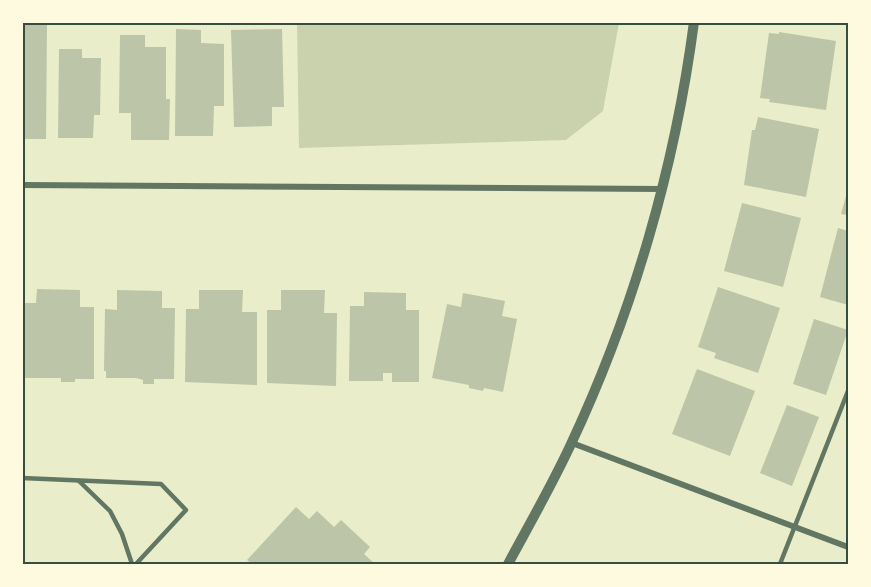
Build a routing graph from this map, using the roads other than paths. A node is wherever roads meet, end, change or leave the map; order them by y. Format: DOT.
graph roads {
  1 [pos="694,22"];
  2 [pos="22,185"];
  3 [pos="662,189"];
  4 [pos="849,391"];
  5 [pos="572,443"];
  6 [pos="22,478"];
  7 [pos="79,481"];
  8 [pos="796,527"];
  9 [pos="849,547"];
  10 [pos="134,564"];
  11 [pos="507,564"];
  12 [pos="780,564"];
  1 -- 3 [label="street"];
  2 -- 3 [label="street"];
  3 -- 5 [label="street"];
  4 -- 8 [label="lane"];
  5 -- 8 [label="street"];
  5 -- 11 [label="street"];
  6 -- 7 [label="lane"];
  7 -- 10 [label="lane"];
  7 -- 10 [label="lane"];
  8 -- 9 [label="street"];
  8 -- 12 [label="lane"];
}
